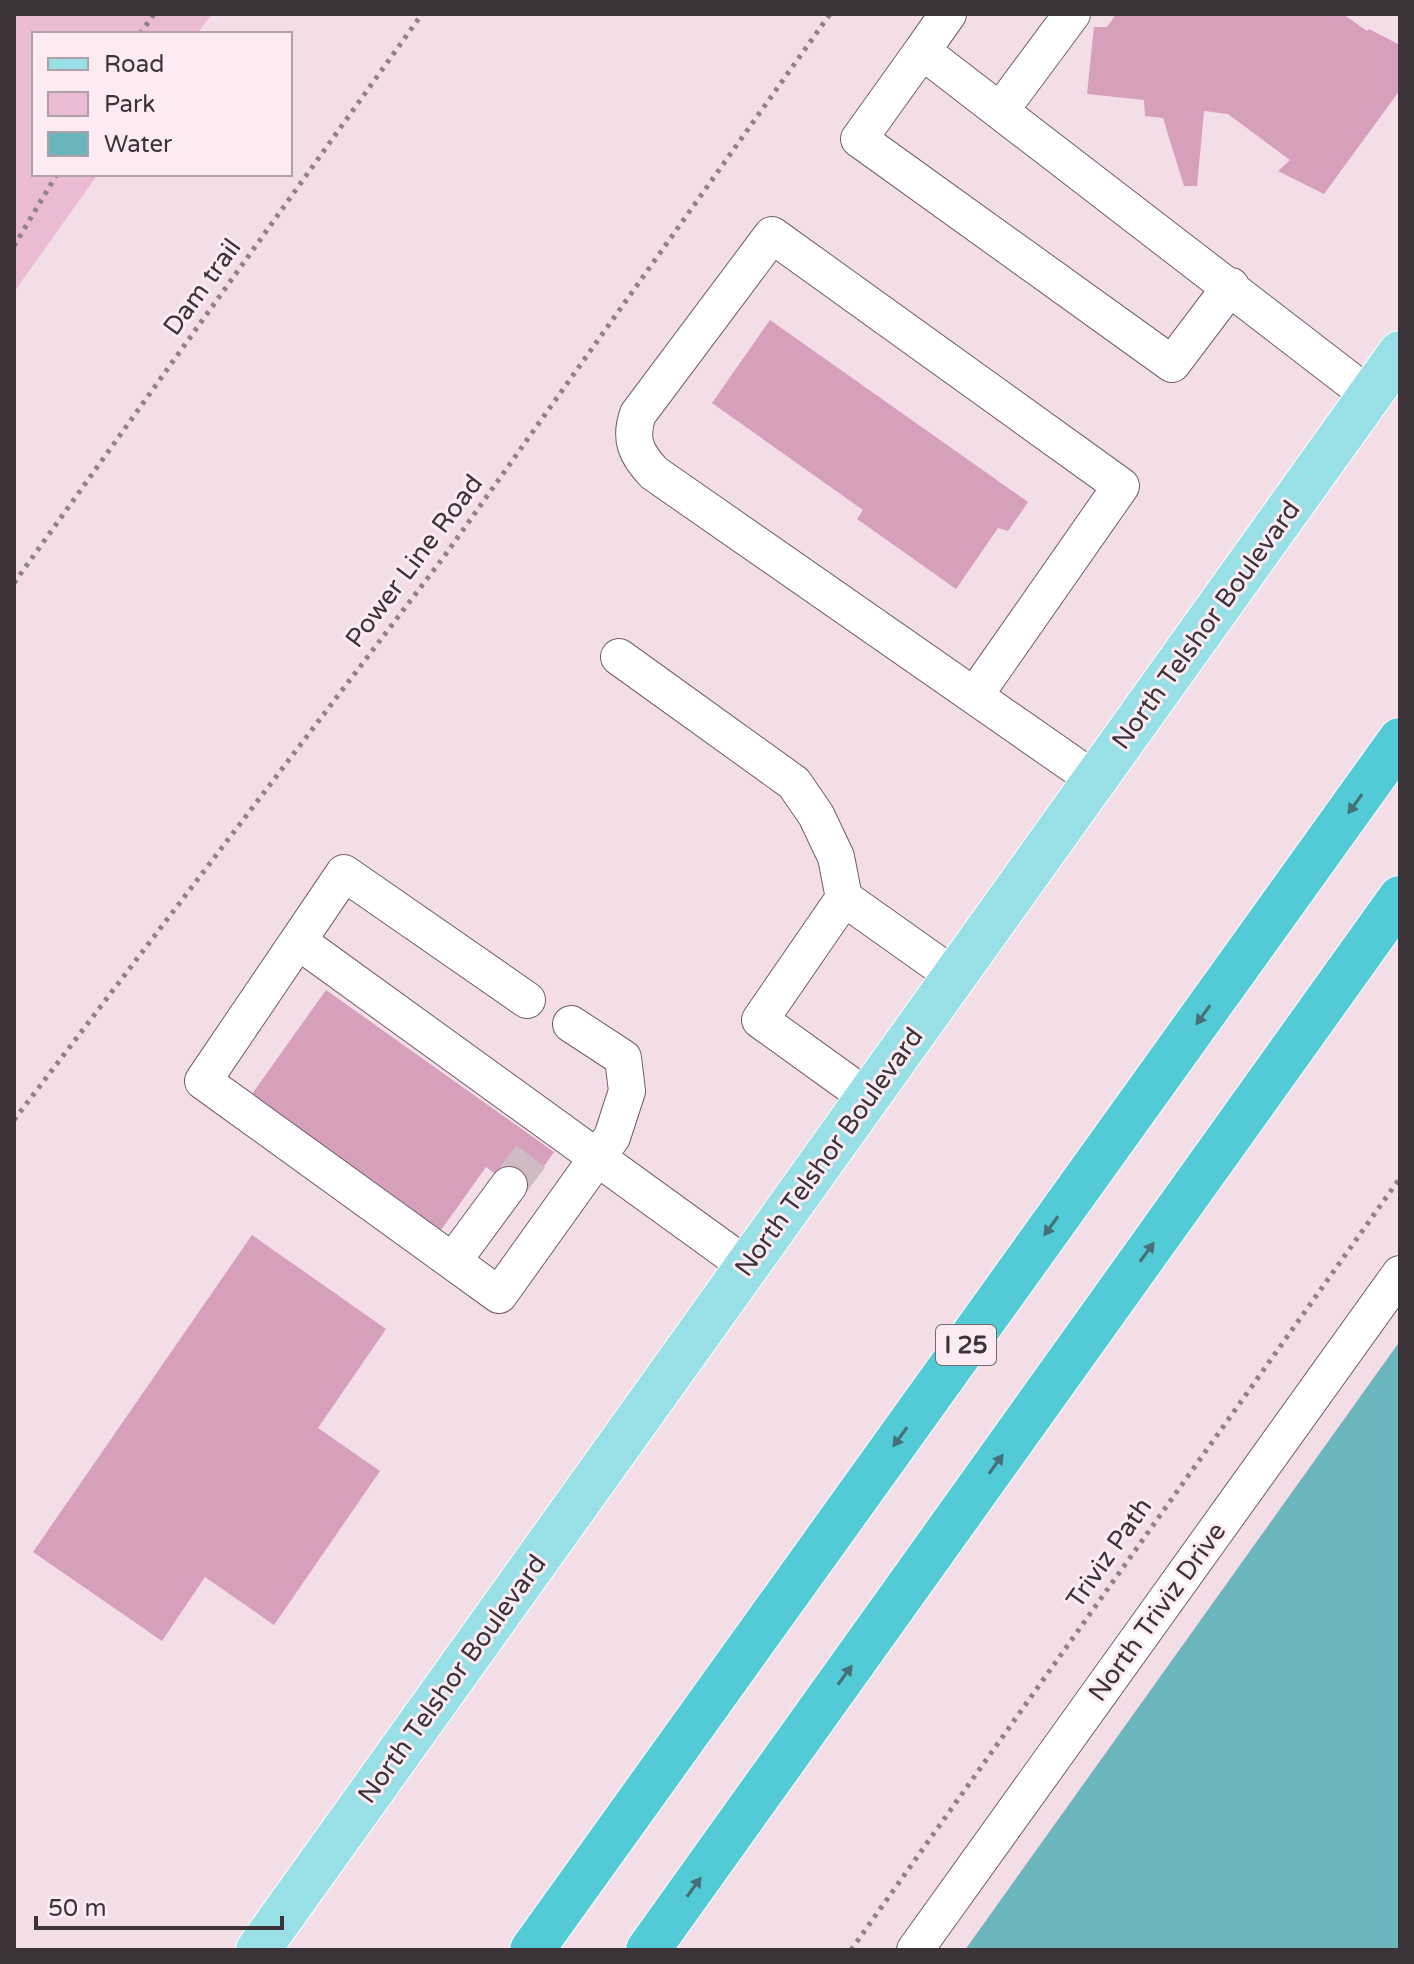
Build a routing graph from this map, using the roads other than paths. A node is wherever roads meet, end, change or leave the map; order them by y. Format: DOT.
graph roads {
  1 [pos="948,14"];
  2 [pos="1072,14"];
  3 [pos="922,51"];
  4 [pos="1000,111"];
  5 [pos="1231,286"];
  6 [pos="1400,353"];
  7 [pos="1370,396"];
  8 [pos="619,657"];
  9 [pos="975,695"];
  10 [pos="1400,740"];
  11 [pos="1095,780"];
  12 [pos="844,898"];
  13 [pos="1400,898"];
  14 [pos="298,941"];
  15 [pos="954,976"];
  16 [pos="527,1000"];
  17 [pos="571,1024"];
  18 [pos="867,1097"];
  19 [pos="598,1157"];
  20 [pos="509,1185"];
  21 [pos="453,1261"];
  22 [pos="747,1266"];
  23 [pos="1400,1274"];
  24 [pos="258,1950"];
  25 [pos="532,1950"];
  26 [pos="648,1950"];
  27 [pos="915,1950"];
  1 -- 3 [label="street"];
  2 -- 4 [label="street"];
  3 -- 4 [label="street"];
  3 -- 5 [label="street"];
  4 -- 5 [label="street"];
  5 -- 7 [label="street"];
  6 -- 7 [label="main road, North Telshor Boulevard"];
  7 -- 11 [label="main road, North Telshor Boulevard"];
  8 -- 12 [label="street"];
  9 -- 9 [label="street"];
  9 -- 11 [label="street"];
  10 -- 25 [label="highway, I 25, one-way"];
  11 -- 15 [label="main road, North Telshor Boulevard"];
  12 -- 15 [label="street"];
  12 -- 18 [label="street"];
  26 -- 13 [label="highway, one-way"];
  14 -- 16 [label="street"];
  14 -- 19 [label="street"];
  14 -- 21 [label="street"];
  15 -- 18 [label="main road, North Telshor Boulevard"];
  17 -- 19 [label="street"];
  18 -- 22 [label="main road, North Telshor Boulevard"];
  19 -- 21 [label="street"];
  19 -- 22 [label="street"];
  20 -- 21 [label="street"];
  22 -- 24 [label="main road, North Telshor Boulevard"];
  23 -- 27 [label="street, North Triviz Drive"];
}
